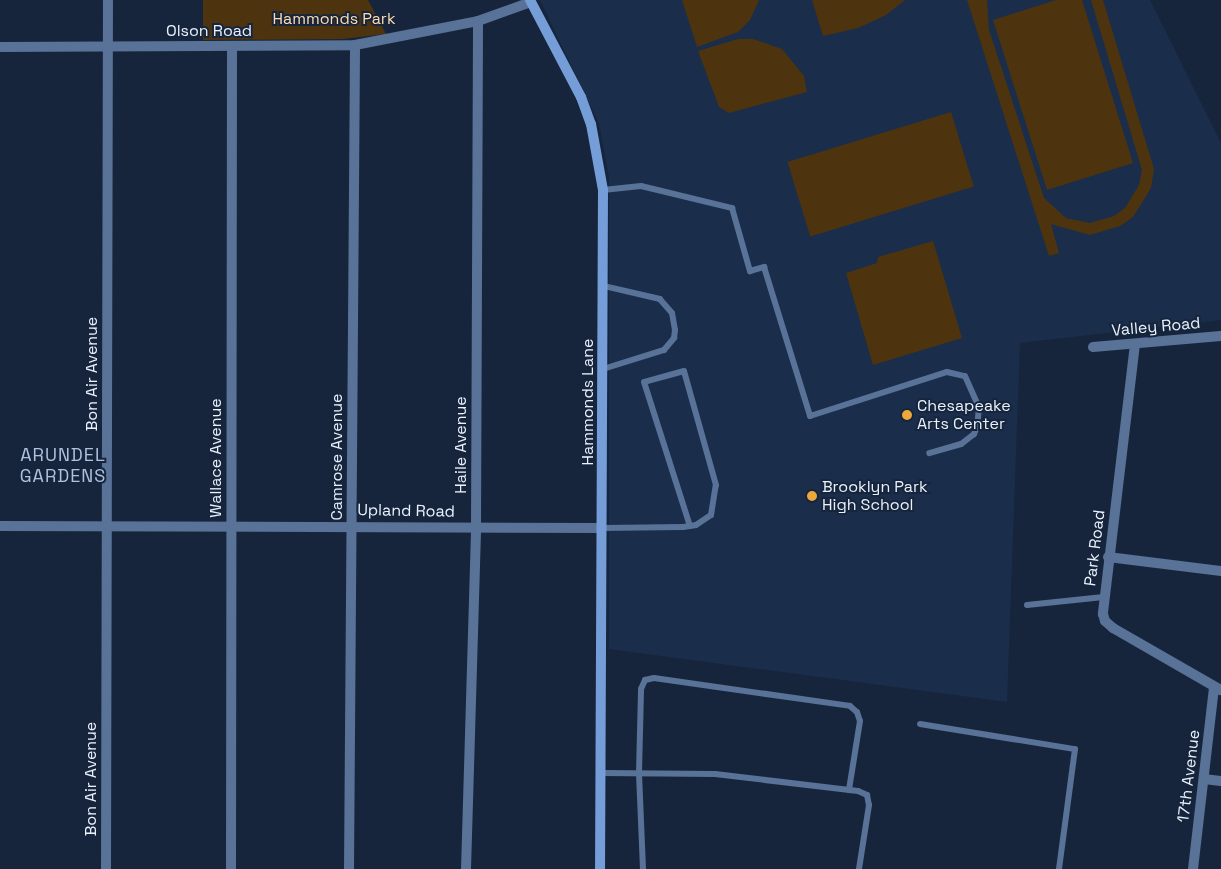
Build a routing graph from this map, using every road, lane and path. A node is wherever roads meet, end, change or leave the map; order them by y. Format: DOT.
graph roads {
  1 [pos="108,0"];
  2 [pos="531,1"];
  3 [pos="478,21"];
  4 [pos="355,45"];
  5 [pos="108,46"];
  6 [pos="0,47"];
  7 [pos="232,47"];
  8 [pos="603,190"];
  9 [pos="604,286"];
  10 [pos="1221,336"];
  11 [pos="1135,344"];
  12 [pos="1093,347"];
  13 [pos="603,369"];
  14 [pos="929,453"];
  15 [pos="351,525"];
  16 [pos="0,526"];
  17 [pos="106,526"];
  18 [pos="231,526"];
  19 [pos="690,526"];
  20 [pos="476,527"];
  21 [pos="602,528"];
  22 [pos="1108,557"];
  23 [pos="1221,571"];
  24 [pos="1104,597"];
  25 [pos="1027,605"];
  26 [pos="1218,689"];
  27 [pos="920,724"];
  28 [pos="640,772"];
  29 [pos="602,773"];
  30 [pos="1204,779"];
  31 [pos="1221,781"];
  32 [pos="849,790"];
  33 [pos="602,820"];
  34 [pos="106,869"];
  35 [pos="231,869"];
  36 [pos="349,869"];
  37 [pos="466,869"];
  38 [pos="600,869"];
  39 [pos="607,869"];
  40 [pos="643,869"];
  41 [pos="859,869"];
  42 [pos="1059,869"];
  43 [pos="1193,869"];
  1 -- 5 [label="street, Bon Air Avenue"];
  2 -- 3 [label="street, Olson Road"];
  2 -- 8 [label="street, Hammonds Lane"];
  3 -- 4 [label="street, Olson Road"];
  3 -- 20 [label="street, Haile Avenue"];
  4 -- 7 [label="street, Olson Road"];
  4 -- 15 [label="street, Camrose Avenue"];
  5 -- 6 [label="street, Olson Road"];
  5 -- 7 [label="street, Olson Road"];
  5 -- 17 [label="street, Bon Air Avenue"];
  7 -- 18 [label="street, Wallace Avenue"];
  8 -- 9 [label="street, Hammonds Lane"];
  8 -- 14 [label="lane"];
  9 -- 13 [label="street, Hammonds Lane"];
  9 -- 13 [label="lane"];
  10 -- 11 [label="street, Valley Road"];
  11 -- 12 [label="street, Valley Road"];
  11 -- 22 [label="street, Park Road"];
  13 -- 21 [label="street, Hammonds Lane"];
  15 -- 18 [label="street, Upland Road"];
  15 -- 20 [label="street, Upland Road"];
  15 -- 36 [label="street, Camrose Avenue"];
  16 -- 17 [label="street, Upland Road"];
  17 -- 18 [label="street, Upland Road"];
  17 -- 34 [label="street, Bon Air Avenue"];
  18 -- 35 [label="street, Wallace Avenue"];
  19 -- 19 [label="lane"];
  19 -- 21 [label="lane"];
  20 -- 21 [label="street, Upland Road"];
  20 -- 37 [label="street, Haile Avenue"];
  21 -- 29 [label="street, Hammonds Lane"];
  22 -- 23 [label="street"];
  22 -- 24 [label="street, Park Road"];
  24 -- 25 [label="lane"];
  24 -- 26 [label="street, Park Road"];
  26 -- 30 [label="street, 17th Avenue"];
  27 -- 42 [label="lane"];
  28 -- 29 [label="lane"];
  28 -- 32 [label="lane"];
  28 -- 32 [label="lane"];
  28 -- 40 [label="lane"];
  29 -- 33 [label="street, Hammonds Lane"];
  30 -- 31 [label="street"];
  30 -- 43 [label="street, 17th Avenue"];
  32 -- 41 [label="lane"];
  33 -- 38 [label="street, Hammonds Lane"];
  33 -- 39 [label="street, Hammonds Lane"];
}
